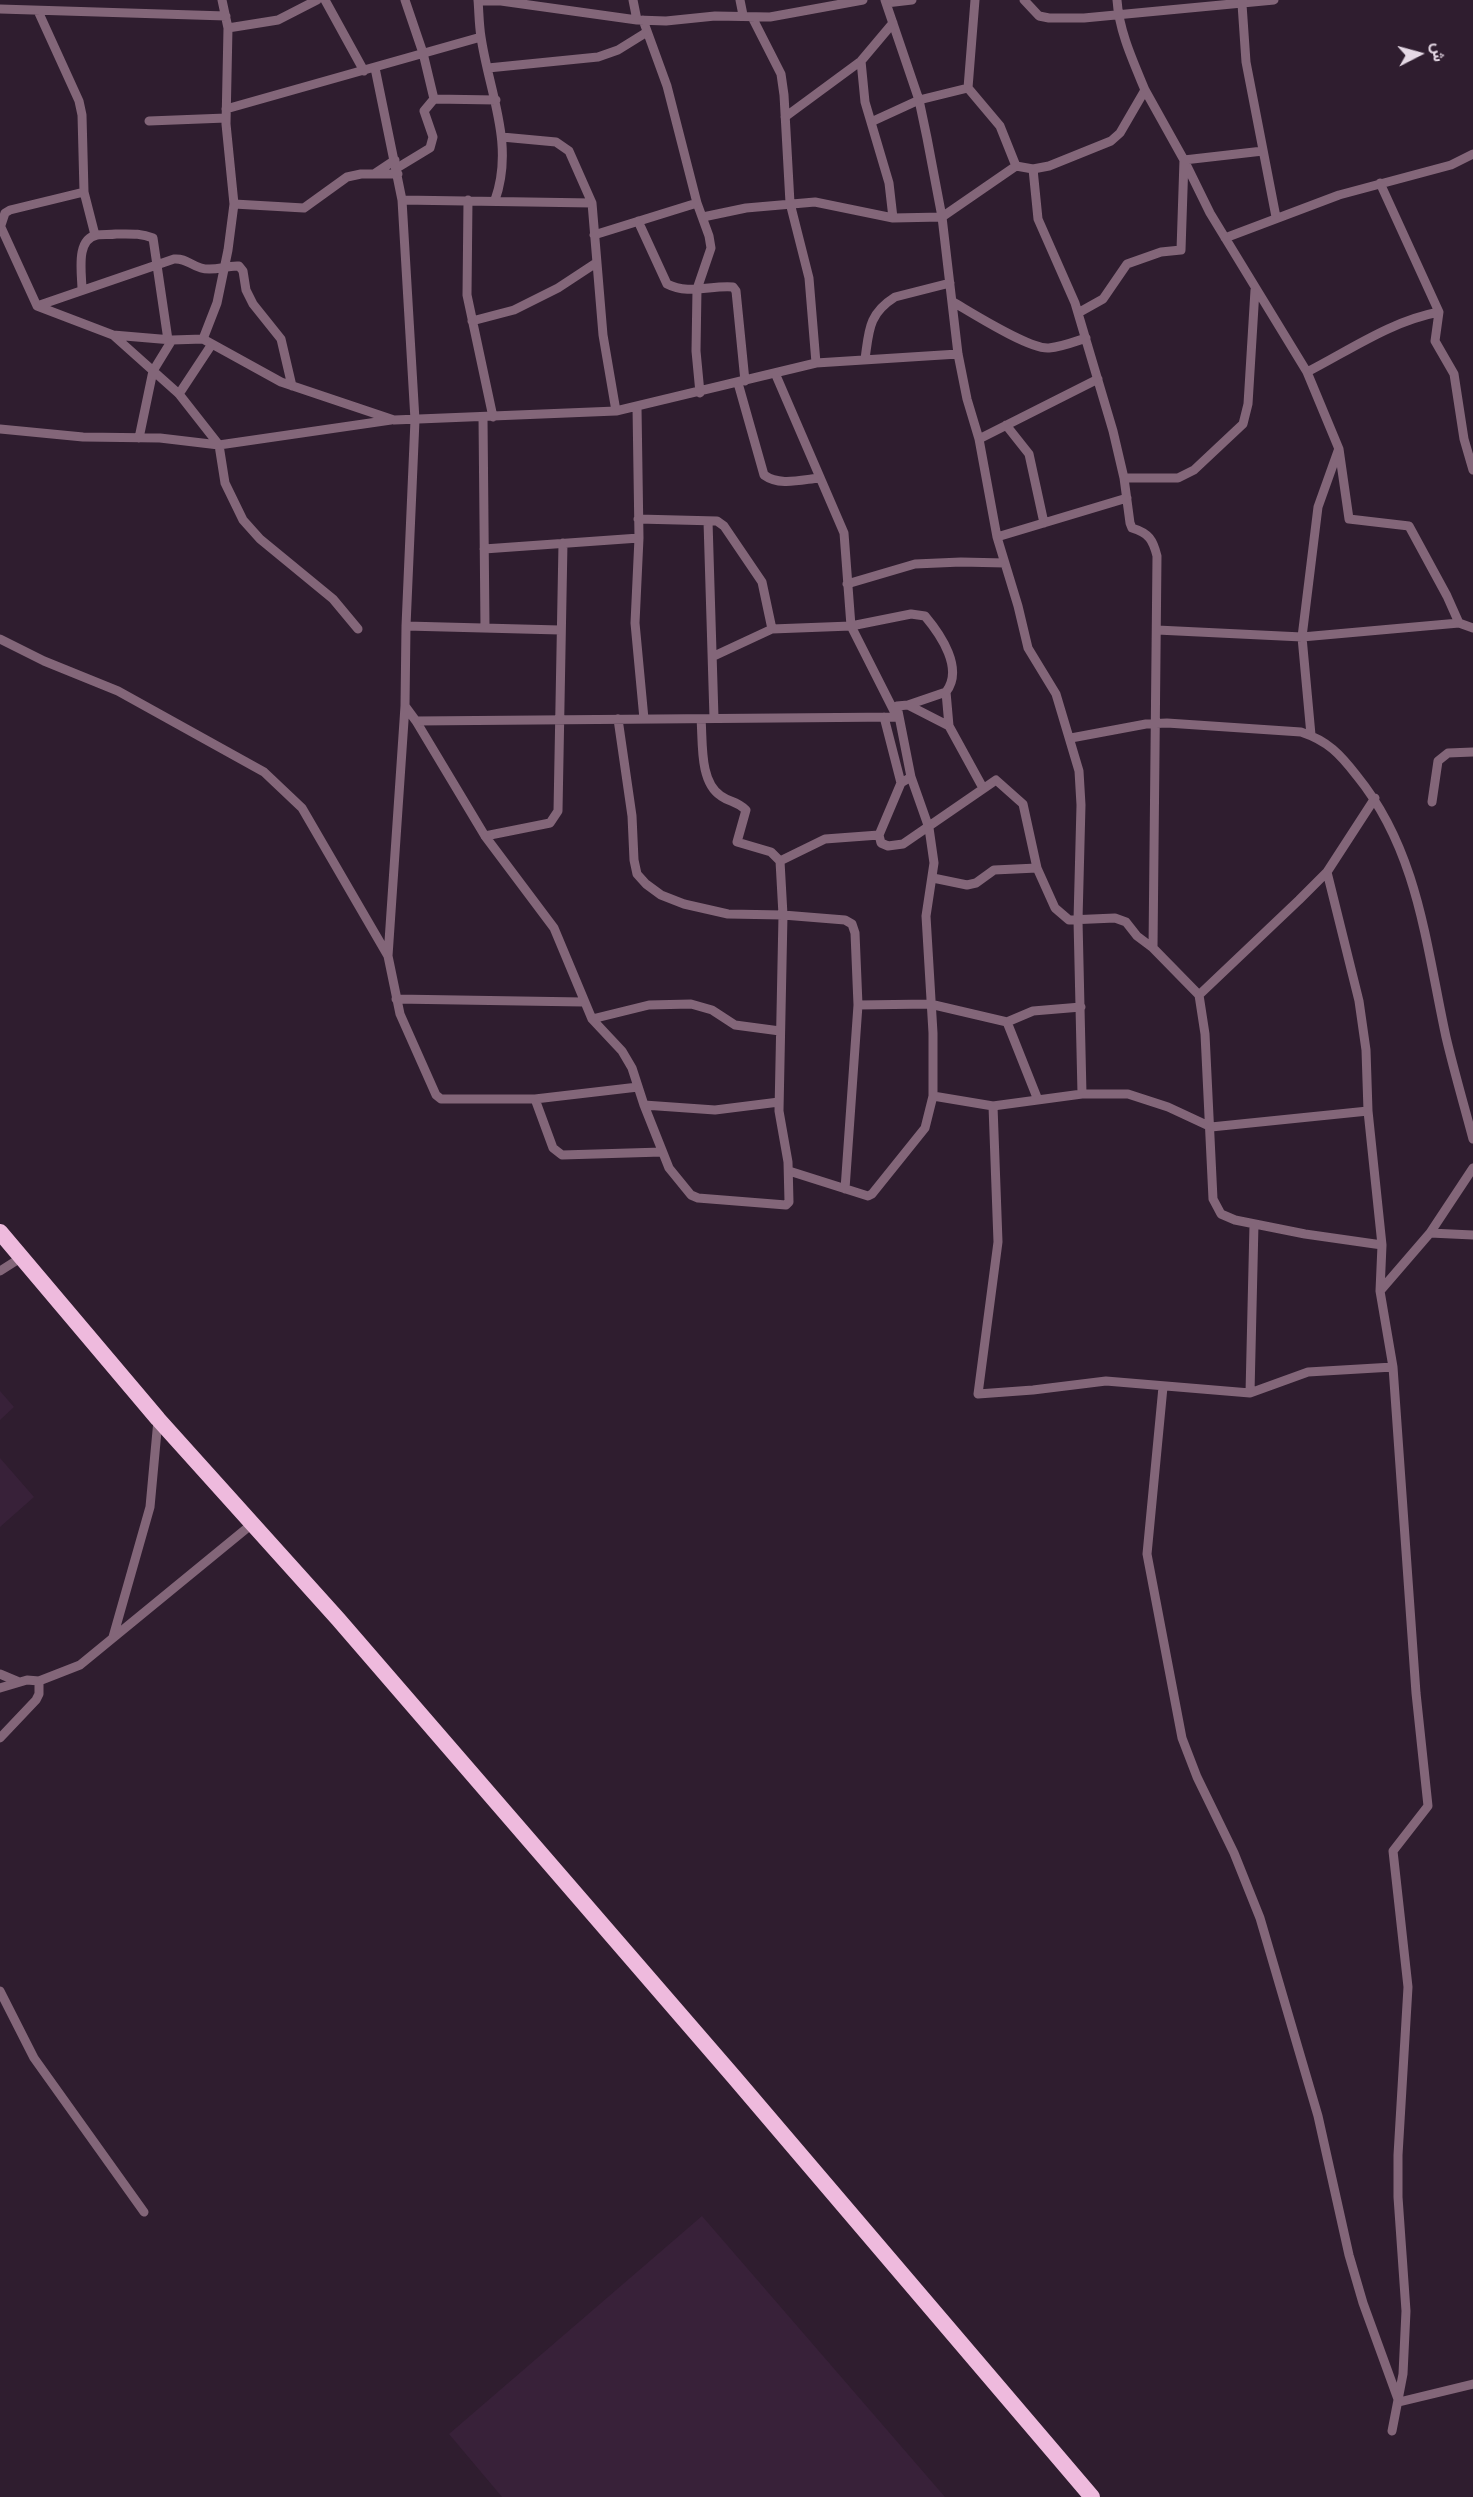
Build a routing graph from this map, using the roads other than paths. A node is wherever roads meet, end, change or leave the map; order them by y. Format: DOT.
graph roads {
  1 [pos="80,0"];
  2 [pos="222,0"];
  3 [pos="296,0"];
  4 [pos="317,0"];
  5 [pos="325,0"];
  6 [pos="405,0"];
  7 [pos="561,0"];
  8 [pos="633,0"];
  9 [pos="740,0"];
  10 [pos="863,0"];
  11 [pos="912,0"];
  12 [pos="975,0"];
  13 [pos="1024,0"];
  14 [pos="1117,0"];
  15 [pos="1180,0"];
  16 [pos="1274,0"];
  17 [pos="478,1"];
  18 [pos="503,1"];
  19 [pos="885,1"];
  20 [pos="1242,4"];
  21 [pos="0,9"];
  22 [pos="1186,9"];
  23 [pos="38,11"];
  24 [pos="87,11"];
  25 [pos="562,11"];
  26 [pos="296,12"];
  27 [pos="1118,15"];
  28 [pos="225,16"];
  29 [pos="748,16"];
  30 [pos="640,20"];
  31 [pos="893,23"];
  32 [pos="228,28"];
  33 [pos="647,32"];
  34 [pos="481,37"];
  35 [pos="423,53"];
  36 [pos="861,61"];
  37 [pos="375,68"];
  38 [pos="488,68"];
  39 [pos="364,71"];
  40 [pos="968,88"];
  41 [pos="1145,90"];
  42 [pos="434,99"];
  43 [pos="496,100"];
  44 [pos="919,100"];
  45 [pos="226,114"];
  46 [pos="785,117"];
  47 [pos="149,121"];
  48 [pos="871,122"];
  49 [pos="502,137"];
  50 [pos="1263,151"];
  51 [pos="1473,154"];
  52 [pos="1184,160"];
  53 [pos="1016,166"];
  54 [pos="397,167"];
  55 [pos="1033,169"];
  56 [pos="374,174"];
  57 [pos="1380,183"];
  58 [pos="501,184"];
  59 [pos="84,192"];
  60 [pos="402,200"];
  61 [pos="468,200"];
  62 [pos="495,200"];
  63 [pos="507,202"];
  64 [pos="592,203"];
  65 [pos="698,203"];
  66 [pos="790,203"];
  67 [pos="234,204"];
  68 [pos="703,217"];
  69 [pos="942,217"];
  70 [pos="1276,217"];
  71 [pos="893,218"];
  72 [pos="638,221"];
  73 [pos="0,225"];
  74 [pos="95,235"];
  75 [pos="594,235"];
  76 [pos="1225,237"];
  77 [pos="596,263"];
  78 [pos="158,264"];
  79 [pos="224,267"];
  80 [pos="950,282"];
  81 [pos="697,289"];
  82 [pos="1255,289"];
  83 [pos="82,290"];
  84 [pos="952,302"];
  85 [pos="37,306"];
  86 [pos="1439,312"];
  87 [pos="1078,313"];
  88 [pos="472,321"];
  89 [pos="113,335"];
  90 [pos="1086,338"];
  91 [pos="203,339"];
  92 [pos="170,340"];
  93 [pos="212,344"];
  94 [pos="958,354"];
  95 [pos="865,359"];
  96 [pos="816,363"];
  97 [pos="153,371"];
  98 [pos="1307,372"];
  99 [pos="775,373"];
  100 [pos="1098,379"];
  101 [pos="742,382"];
  102 [pos="292,386"];
  103 [pos="700,393"];
  104 [pos="178,394"];
  105 [pos="637,407"];
  106 [pos="616,411"];
  107 [pos="488,417"];
  108 [pos="394,420"];
  109 [pos="415,420"];
  110 [pos="1006,425"];
  111 [pos="0,429"];
  112 [pos="139,438"];
  113 [pos="979,439"];
  114 [pos="219,445"];
  115 [pos="1339,449"];
  116 [pos="1473,470"];
  117 [pos="819,478"];
  118 [pos="1124,478"];
  119 [pos="1127,498"];
  120 [pos="638,519"];
  121 [pos="708,521"];
  122 [pos="1044,523"];
  123 [pos="997,537"];
  124 [pos="639,538"];
  125 [pos="563,543"];
  126 [pos="484,549"];
  127 [pos="1005,563"];
  128 [pos="848,585"];
  129 [pos="1459,623"];
  130 [pos="406,626"];
  131 [pos="851,626"];
  132 [pos="485,628"];
  133 [pos="1473,628"];
  134 [pos="358,629"];
  135 [pos="772,629"];
  136 [pos="560,630"];
  137 [pos="1156,630"];
  138 [pos="1302,637"];
  139 [pos="0,639"];
  140 [pos="714,656"];
  141 [pos="946,692"];
  142 [pos="908,705"];
  143 [pos="405,706"];
  144 [pos="897,706"];
  145 [pos="884,717"];
  146 [pos="897,717"];
  147 [pos="714,718"];
  148 [pos="618,719"];
  149 [pos="644,719"];
  150 [pos="701,719"];
  151 [pos="560,720"];
  152 [pos="416,721"];
  153 [pos="1155,724"];
  154 [pos="949,726"];
  155 [pos="1311,735"];
  156 [pos="1071,738"];
  157 [pos="1473,752"];
  158 [pos="911,777"];
  159 [pos="901,783"];
  160 [pos="983,788"];
  161 [pos="1375,798"];
  162 [pos="1432,802"];
  163 [pos="929,828"];
  164 [pos="879,835"];
  165 [pos="485,836"];
  166 [pos="780,861"];
  167 [pos="1037,868"];
  168 [pos="1327,872"];
  169 [pos="933,878"];
  170 [pos="783,915"];
  171 [pos="1078,920"];
  172 [pos="1153,948"];
  173 [pos="388,956"];
  174 [pos="1199,995"];
  175 [pos="396,999"];
  176 [pos="583,1002"];
  177 [pos="930,1004"];
  178 [pos="858,1005"];
  179 [pos="1081,1007"];
  180 [pos="592,1019"];
  181 [pos="1006,1022"];
  182 [pos="780,1031"];
  183 [pos="638,1087"];
  184 [pos="1082,1094"];
  185 [pos="933,1096"];
  186 [pos="535,1100"];
  187 [pos="1038,1101"];
  188 [pos="779,1102"];
  189 [pos="644,1105"];
  190 [pos="993,1106"];
  191 [pos="1368,1111"];
  192 [pos="1211,1127"];
  193 [pos="1473,1139"];
  194 [pos="662,1152"];
  195 [pos="1473,1168"];
  196 [pos="789,1172"];
  197 [pos="845,1189"];
  198 [pos="1254,1224"];
  199 [pos="0,1232"];
  200 [pos="1430,1233"];
  201 [pos="1473,1235"];
  202 [pos="1382,1245"];
  203 [pos="22,1257"];
  204 [pos="0,1271"];
  205 [pos="1380,1291"];
  206 [pos="1393,1367"];
  207 [pos="1163,1387"];
  208 [pos="1250,1393"];
  209 [pos="158,1419"];
  210 [pos="252,1524"];
  211 [pos="113,1637"];
  212 [pos="0,1674"];
  213 [pos="39,1681"];
  214 [pos="19,1682"];
  215 [pos="0,1688"];
  216 [pos="0,1737"];
  217 [pos="2,1996"];
  218 [pos="144,2212"];
  219 [pos="1473,2384"];
  220 [pos="1399,2402"];
  221 [pos="1392,2430"];
  222 [pos="1092,2497"];
  1 -- 24 [label="street"];
  2 -- 28 [label="street"];
  3 -- 26 [label="street"];
  4 -- 26 [label="street"];
  5 -- 39 [label="street"];
  6 -- 35 [label="street"];
  7 -- 25 [label="street"];
  8 -- 30 [label="street"];
  9 -- 29 [label="street"];
  10 -- 29 [label="street"];
  11 -- 19 [label="street"];
  12 -- 40 [label="street"];
  13 -- 27 [label="street"];
  14 -- 27 [label="street"];
  15 -- 22 [label="street"];
  16 -- 20 [label="street"];
  17 -- 18 [label="street"];
  17 -- 34 [label="street"];
  18 -- 25 [label="street"];
  19 -- 31 [label="street"];
  20 -- 22 [label="street"];
  20 -- 50 [label="street"];
  21 -- 23 [label="street"];
  22 -- 27 [label="street"];
  23 -- 24 [label="street"];
  23 -- 59 [label="street"];
  24 -- 28 [label="street"];
  25 -- 30 [label="street"];
  26 -- 32 [label="street"];
  27 -- 41 [label="street"];
  28 -- 32 [label="street"];
  29 -- 30 [label="street"];
  29 -- 46 [label="street"];
  30 -- 33 [label="street"];
  31 -- 36 [label="street"];
  31 -- 44 [label="street"];
  32 -- 45 [label="street"];
  33 -- 38 [label="street"];
  33 -- 65 [label="street"];
  34 -- 35 [label="street"];
  34 -- 38 [label="street"];
  35 -- 37 [label="street"];
  35 -- 42 [label="street"];
  36 -- 46 [label="street"];
  36 -- 48 [label="street"];
  37 -- 39 [label="street"];
  37 -- 54 [label="street"];
  38 -- 43 [label="street"];
  39 -- 45 [label="street"];
  40 -- 44 [label="street"];
  40 -- 53 [label="street"];
  41 -- 52 [label="street"];
  41 -- 55 [label="street"];
  42 -- 43 [label="street"];
  42 -- 54 [label="street"];
  43 -- 49 [label="street"];
  44 -- 48 [label="street"];
  44 -- 69 [label="street"];
  45 -- 47 [label="street"];
  45 -- 67 [label="street"];
  46 -- 66 [label="street"];
  48 -- 71 [label="street"];
  49 -- 58 [label="street"];
  49 -- 64 [label="street"];
  50 -- 52 [label="street"];
  50 -- 70 [label="street"];
  51 -- 57 [label="street"];
  52 -- 76 [label="street"];
  52 -- 87 [label="street"];
  53 -- 55 [label="street"];
  53 -- 69 [label="street"];
  54 -- 56 [label="street"];
  54 -- 56 [label="street"];
  54 -- 60 [label="street"];
  55 -- 87 [label="street"];
  56 -- 67 [label="street"];
  57 -- 70 [label="street"];
  57 -- 86 [label="street"];
  58 -- 62 [label="street"];
  58 -- 63 [label="street"];
  59 -- 73 [label="street"];
  59 -- 74 [label="street"];
  60 -- 61 [label="street"];
  60 -- 109 [label="street"];
  61 -- 62 [label="street"];
  61 -- 88 [label="street"];
  62 -- 63 [label="street"];
  63 -- 64 [label="street"];
  64 -- 75 [label="street"];
  65 -- 68 [label="street"];
  65 -- 72 [label="street"];
  66 -- 68 [label="street"];
  66 -- 71 [label="street"];
  66 -- 96 [label="street"];
  67 -- 79 [label="street"];
  68 -- 81 [label="street"];
  69 -- 71 [label="street"];
  69 -- 80 [label="street"];
  70 -- 76 [label="street"];
  72 -- 75 [label="street"];
  72 -- 81 [label="street"];
  73 -- 85 [label="street"];
  74 -- 78 [label="street"];
  74 -- 83 [label="street"];
  75 -- 77 [label="street"];
  76 -- 82 [label="street"];
  77 -- 88 [label="street"];
  77 -- 106 [label="street"];
  78 -- 79 [label="street"];
  78 -- 83 [label="street"];
  78 -- 92 [label="street"];
  79 -- 91 [label="street"];
  79 -- 102 [label="street"];
  80 -- 84 [label="street"];
  80 -- 95 [label="street"];
  81 -- 101 [label="street"];
  81 -- 103 [label="street"];
  82 -- 98 [label="street"];
  82 -- 118 [label="street"];
  83 -- 85 [label="street"];
  84 -- 90 [label="street"];
  84 -- 94 [label="street"];
  85 -- 89 [label="street"];
  86 -- 98 [label="street"];
  86 -- 116 [label="street"];
  87 -- 90 [label="street"];
  88 -- 107 [label="street"];
  89 -- 92 [label="street"];
  89 -- 97 [label="street"];
  90 -- 100 [label="street"];
  91 -- 92 [label="street"];
  91 -- 93 [label="street"];
  92 -- 97 [label="street"];
  93 -- 102 [label="street"];
  93 -- 104 [label="street"];
  94 -- 95 [label="street"];
  94 -- 113 [label="street"];
  95 -- 96 [label="street"];
  96 -- 99 [label="street"];
  97 -- 104 [label="street"];
  97 -- 112 [label="street"];
  98 -- 115 [label="street"];
  99 -- 101 [label="street"];
  99 -- 117 [label="street"];
  100 -- 110 [label="street"];
  100 -- 118 [label="street"];
  101 -- 103 [label="street"];
  101 -- 117 [label="street"];
  102 -- 108 [label="street"];
  103 -- 105 [label="street"];
  104 -- 114 [label="street"];
  105 -- 106 [label="street"];
  105 -- 120 [label="street"];
  106 -- 107 [label="street"];
  107 -- 109 [label="street"];
  107 -- 126 [label="street"];
  108 -- 109 [label="street"];
  108 -- 114 [label="street"];
  109 -- 130 [label="street"];
  110 -- 113 [label="street"];
  110 -- 122 [label="street"];
  111 -- 112 [label="street"];
  112 -- 114 [label="street"];
  113 -- 123 [label="street"];
  114 -- 134 [label="street"];
  115 -- 129 [label="street"];
  115 -- 138 [label="street"];
  117 -- 128 [label="street"];
  118 -- 119 [label="street"];
  119 -- 122 [label="street"];
  119 -- 137 [label="street"];
  120 -- 121 [label="street"];
  120 -- 124 [label="street"];
  121 -- 135 [label="street"];
  121 -- 140 [label="street"];
  122 -- 123 [label="street"];
  123 -- 127 [label="street"];
  124 -- 125 [label="street"];
  124 -- 149 [label="street"];
  125 -- 126 [label="street"];
  125 -- 136 [label="street"];
  126 -- 132 [label="street"];
  127 -- 128 [label="street"];
  127 -- 156 [label="street"];
  128 -- 131 [label="street"];
  129 -- 133 [label="street"];
  129 -- 138 [label="street"];
  130 -- 132 [label="street"];
  130 -- 143 [label="street"];
  131 -- 135 [label="street"];
  131 -- 141 [label="street"];
  131 -- 146 [label="street"];
  132 -- 136 [label="street"];
  135 -- 140 [label="street"];
  136 -- 151 [label="street"];
  137 -- 138 [label="street"];
  137 -- 153 [label="street"];
  138 -- 155 [label="street"];
  139 -- 173 [label="street"];
  140 -- 147 [label="street"];
  141 -- 142 [label="street"];
  141 -- 154 [label="street"];
  142 -- 144 [label="street"];
  142 -- 154 [label="street"];
  143 -- 152 [label="street"];
  143 -- 173 [label="street"];
  144 -- 146 [label="street"];
  144 -- 158 [label="street"];
  145 -- 146 [label="street"];
  145 -- 147 [label="street"];
  145 -- 159 [label="street"];
  147 -- 150 [label="street"];
  148 -- 149 [label="street"];
  148 -- 151 [label="street"];
  148 -- 170 [label="street"];
  149 -- 150 [label="street"];
  150 -- 166 [label="street"];
  151 -- 152 [label="street"];
  151 -- 165 [label="street"];
  152 -- 165 [label="street"];
  153 -- 155 [label="street"];
  153 -- 156 [label="street"];
  153 -- 172 [label="street"];
  154 -- 160 [label="street"];
  155 -- 161 [label="street"];
  156 -- 171 [label="street"];
  157 -- 162 [label="street"];
  158 -- 159 [label="street"];
  158 -- 163 [label="street"];
  159 -- 164 [label="street"];
  160 -- 163 [label="street"];
  160 -- 167 [label="street"];
  161 -- 168 [label="street"];
  161 -- 193 [label="street"];
  163 -- 164 [label="street"];
  163 -- 169 [label="street"];
  164 -- 166 [label="street"];
  165 -- 176 [label="street"];
  166 -- 170 [label="street"];
  167 -- 169 [label="street"];
  167 -- 171 [label="street"];
  168 -- 174 [label="street"];
  168 -- 191 [label="street"];
  169 -- 177 [label="street"];
  170 -- 178 [label="street"];
  170 -- 182 [label="street"];
  171 -- 172 [label="street"];
  171 -- 179 [label="street"];
  172 -- 174 [label="street"];
  173 -- 175 [label="street"];
  174 -- 192 [label="street"];
  175 -- 176 [label="street"];
  175 -- 186 [label="street"];
  176 -- 180 [label="street"];
  177 -- 178 [label="street"];
  177 -- 181 [label="street"];
  177 -- 185 [label="street"];
  178 -- 197 [label="street"];
  179 -- 181 [label="street"];
  179 -- 184 [label="street"];
  180 -- 182 [label="street"];
  180 -- 183 [label="street"];
  181 -- 187 [label="street"];
  182 -- 188 [label="street"];
  183 -- 186 [label="street"];
  183 -- 189 [label="street"];
  184 -- 187 [label="street"];
  184 -- 192 [label="street"];
  185 -- 190 [label="street"];
  185 -- 197 [label="street"];
  186 -- 194 [label="street"];
  187 -- 190 [label="street"];
  188 -- 189 [label="street"];
  188 -- 196 [label="street"];
  189 -- 194 [label="street"];
  190 -- 207 [label="street"];
  191 -- 192 [label="street"];
  191 -- 202 [label="street"];
  192 -- 198 [label="street"];
  194 -- 196 [label="street"];
  195 -- 200 [label="street"];
  196 -- 197 [label="street"];
  198 -- 202 [label="street"];
  198 -- 208 [label="street"];
  199 -- 203 [label="highway"];
  200 -- 201 [label="street"];
  200 -- 205 [label="street"];
  202 -- 205 [label="street"];
  203 -- 204 [label="street"];
  203 -- 209 [label="highway"];
  205 -- 206 [label="street"];
  206 -- 208 [label="street"];
  206 -- 220 [label="street"];
  207 -- 208 [label="street"];
  207 -- 220 [label="street"];
  209 -- 210 [label="highway"];
  209 -- 211 [label="street"];
  210 -- 211 [label="street"];
  210 -- 222 [label="highway"];
  211 -- 213 [label="street"];
  212 -- 214 [label="street"];
  213 -- 214 [label="street"];
  213 -- 216 [label="street"];
  214 -- 215 [label="street"];
  217 -- 218 [label="street"];
  219 -- 220 [label="street"];
  220 -- 221 [label="street"];
}
